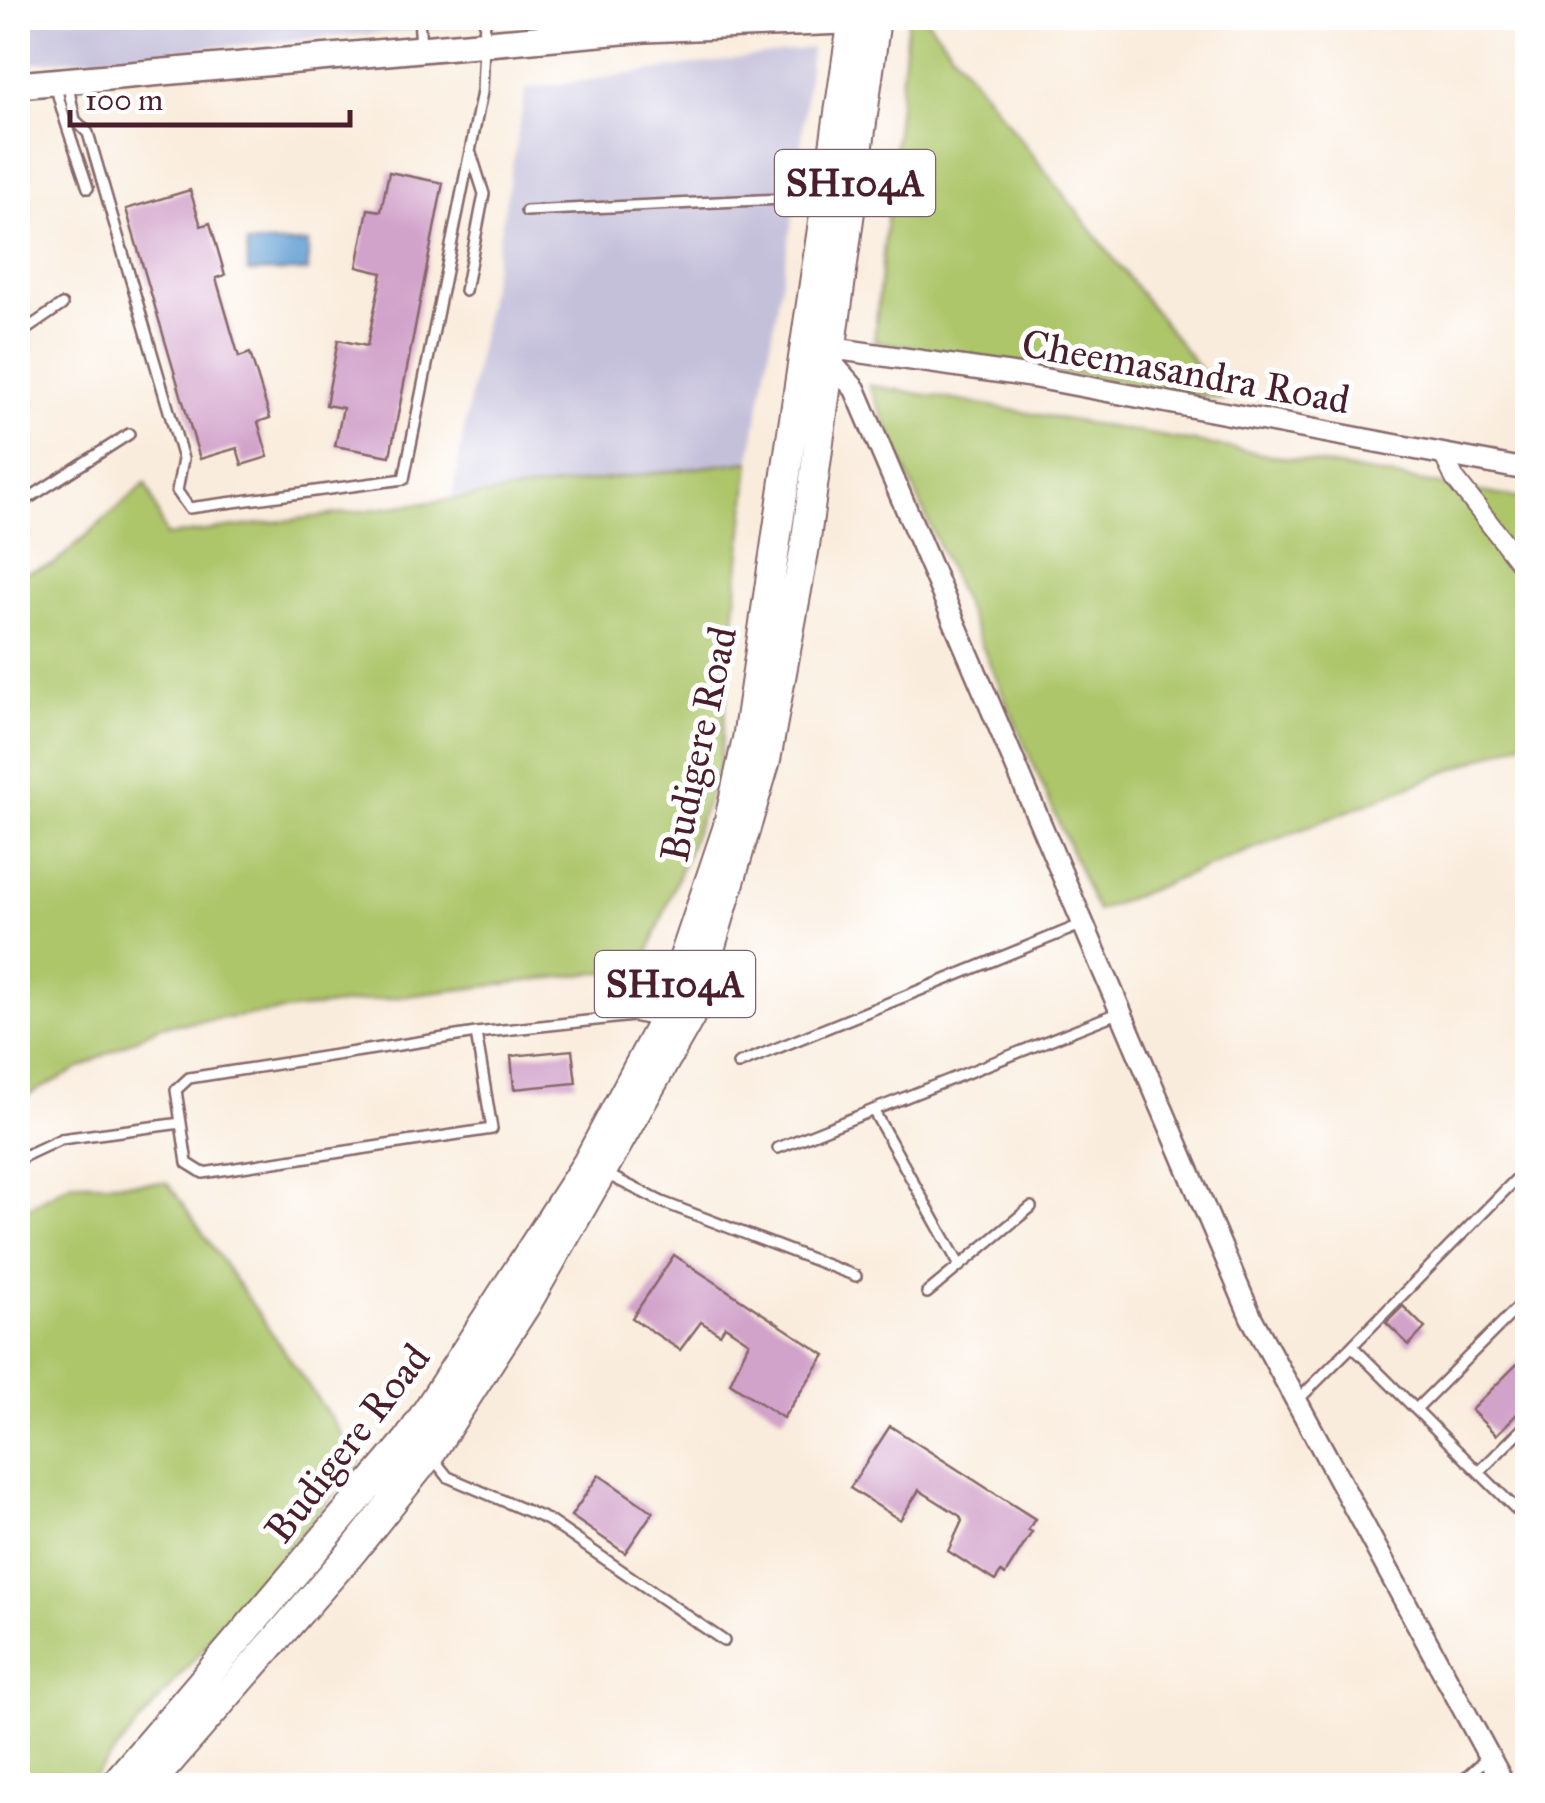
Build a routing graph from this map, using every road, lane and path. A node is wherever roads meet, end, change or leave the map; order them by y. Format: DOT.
graph roads {
  1 [pos="419,18"];
  2 [pos="1522,18"];
  3 [pos="864,19"];
  4 [pos="1528,24"];
  5 [pos="486,30"];
  6 [pos="422,49"];
  7 [pos="61,81"];
  8 [pos="18,85"];
  9 [pos="470,151"];
  10 [pos="88,188"];
  11 [pos="826,196"];
  12 [pos="526,211"];
  13 [pos="464,290"];
  14 [pos="62,305"];
  15 [pos="18,336"];
  16 [pos="821,356"];
  17 [pos="129,434"];
  18 [pos="1443,454"];
  19 [pos="1528,470"];
  20 [pos="18,505"];
  21 [pos="1528,572"];
  22 [pos="1086,923"];
  23 [pos="1123,1011"];
  24 [pos="662,1022"];
  25 [pos="476,1033"];
  26 [pos="738,1064"];
  27 [pos="874,1110"];
  28 [pos="181,1123"];
  29 [pos="778,1148"];
  30 [pos="18,1160"];
  31 [pos="1528,1167"];
  32 [pos="604,1172"];
  33 [pos="1031,1207"];
  34 [pos="960,1266"];
  35 [pos="856,1276"];
  36 [pos="926,1294"];
  37 [pos="1528,1297"];
  38 [pos="1352,1346"];
  39 [pos="1295,1403"];
  40 [pos="1416,1409"];
  41 [pos="1528,1423"];
  42 [pos="430,1454"];
  43 [pos="1479,1472"];
  44 [pos="1528,1520"];
  45 [pos="724,1641"];
  46 [pos="1490,1756"];
  47 [pos="113,1786"];
  48 [pos="148,1786"];
  49 [pos="1457,1786"];
  50 [pos="1506,1786"];
  1 -- 6 [label="lane"];
  2 -- 4 [label="lane"];
  3 -- 5 [label="main road"];
  3 -- 11 [label="main road, Budigere Road / SH104A"];
  3 -- 16 [label="main road, Budigere Road / SH104A"];
  5 -- 6 [label="main road"];
  5 -- 9 [label="lane"];
  6 -- 7 [label="main road"];
  7 -- 8 [label="main road"];
  7 -- 9 [label="lane"];
  7 -- 10 [label="lane"];
  9 -- 13 [label="lane"];
  11 -- 12 [label="lane"];
  11 -- 16 [label="main road, Budigere Road / SH104A"];
  14 -- 15 [label="lane"];
  16 -- 18 [label="street, Cheemasandra Road"];
  16 -- 22 [label="street"];
  16 -- 24 [label="main road, Budigere Road / SH104A"];
  16 -- 32 [label="main road, Budigere Road / SH104A"];
  17 -- 20 [label="lane"];
  18 -- 19 [label="street, Cheemasandra Road"];
  18 -- 21 [label="street"];
  22 -- 23 [label="street"];
  22 -- 26 [label="lane"];
  23 -- 27 [label="lane"];
  23 -- 39 [label="street"];
  24 -- 25 [label="lane"];
  24 -- 47 [label="main road, Budigere Road / SH104A"];
  25 -- 28 [label="lane"];
  25 -- 28 [label="lane"];
  27 -- 29 [label="lane"];
  27 -- 34 [label="lane"];
  28 -- 30 [label="lane"];
  31 -- 38 [label="lane"];
  32 -- 35 [label="lane"];
  32 -- 42 [label="main road, Budigere Road / SH104A"];
  33 -- 34 [label="lane"];
  34 -- 36 [label="lane"];
  37 -- 40 [label="lane"];
  38 -- 39 [label="lane"];
  38 -- 40 [label="lane"];
  39 -- 46 [label="street"];
  40 -- 43 [label="lane"];
  41 -- 43 [label="lane"];
  42 -- 45 [label="lane"];
  42 -- 48 [label="main road, Budigere Road / SH104A"];
  43 -- 44 [label="lane"];
  46 -- 49 [label="lane"];
  46 -- 50 [label="street"];
}
